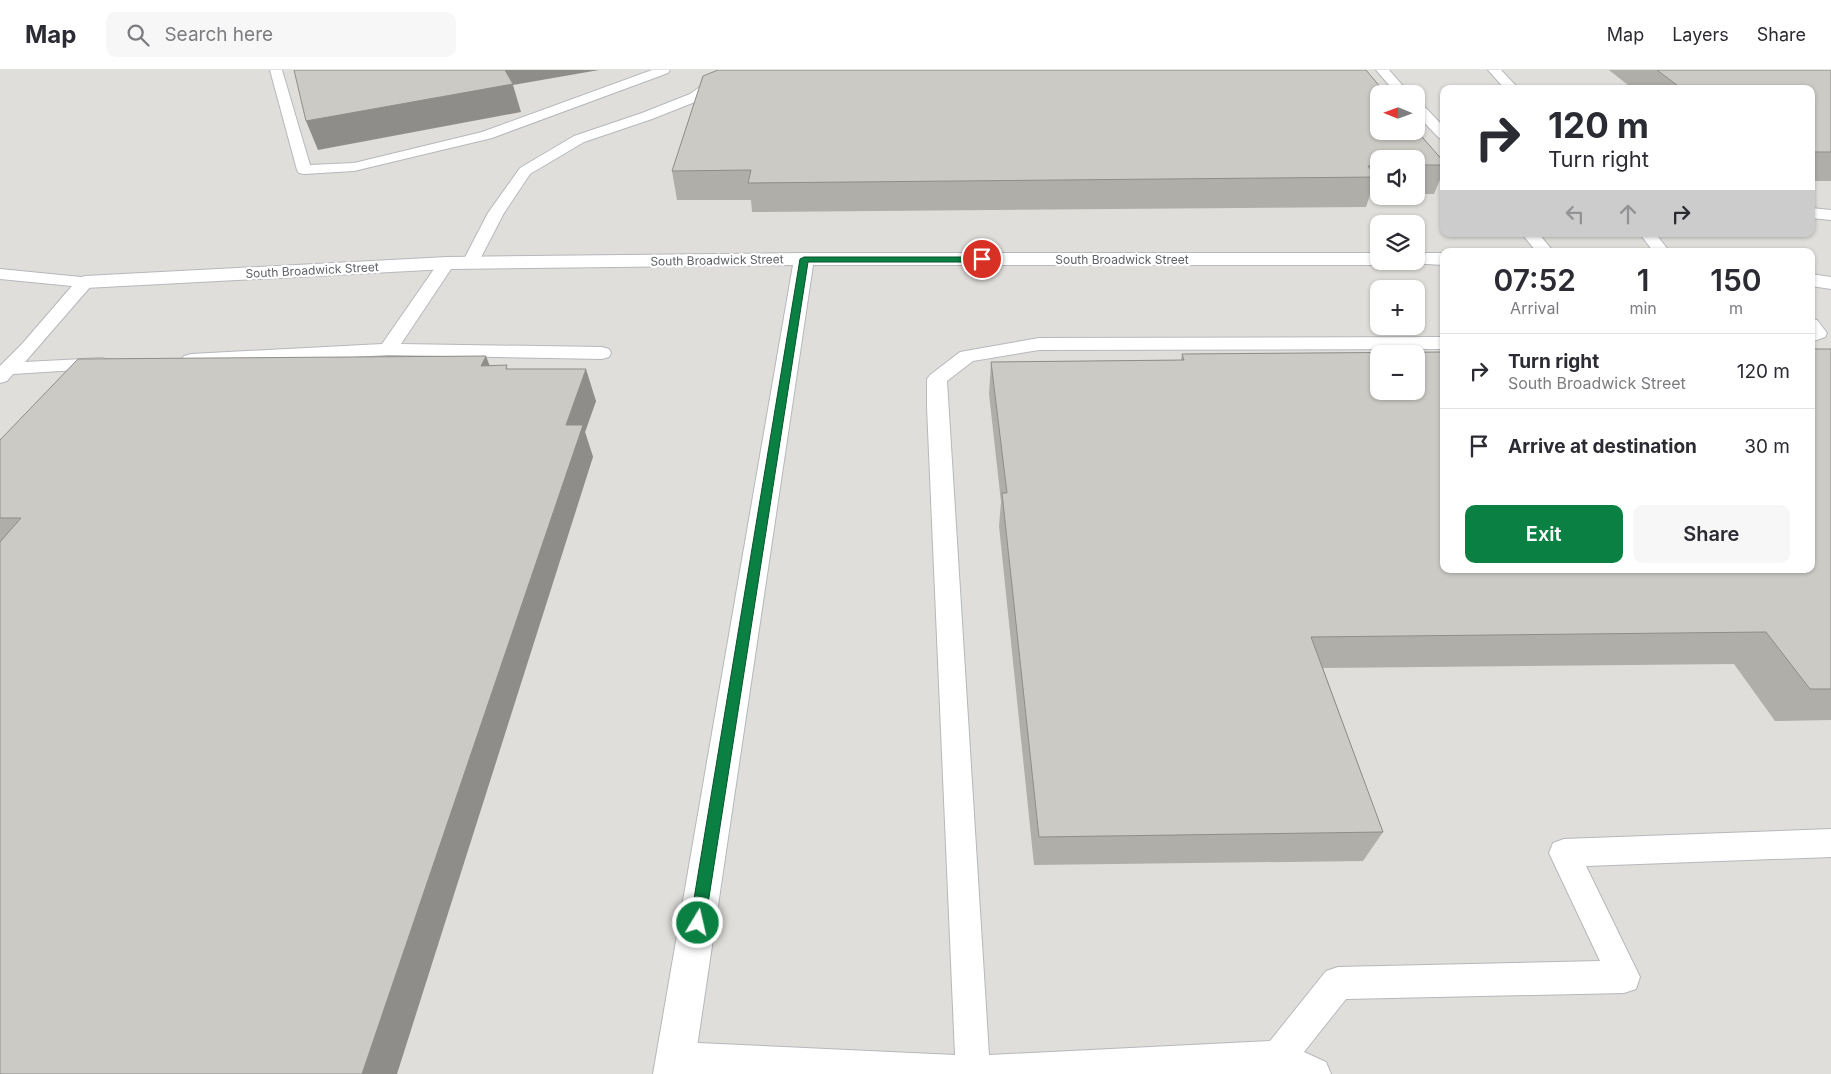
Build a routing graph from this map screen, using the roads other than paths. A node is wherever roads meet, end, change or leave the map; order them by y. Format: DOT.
graph roads {
  1 [pos="276,70"];
  2 [pos="664,70"];
  3 [pos="730,70"];
  4 [pos="1382,70"];
  5 [pos="1494,70"];
  6 [pos="1396,85"];
  7 [pos="1509,85"];
  8 [pos="1425,115"];
  9 [pos="1440,131"];
  10 [pos="1815,213"];
  11 [pos="1831,215"];
  12 [pos="1533,237"];
  13 [pos="1650,237"];
  14 [pos="1542,248"];
  15 [pos="1659,248"];
  16 [pos="804,259"];
  17 [pos="1370,259"];
  18 [pos="1425,259"];
  19 [pos="1440,259"];
  20 [pos="447,263"];
  21 [pos="470,263"];
  22 [pos="0,274"];
  23 [pos="1815,281"];
  24 [pos="85,282"];
  25 [pos="1831,283"];
  26 [pos="1440,344"];
  27 [pos="388,349"];
  28 [pos="602,353"];
  29 [pos="174,360"];
  30 [pos="115,364"];
  31 [pos="4,373"];
  32 [pos="1831,843"];
  33 [pos="1278,1058"];
  34 [pos="675,1067"];
  35 [pos="973,1073"];
  36 [pos="1314,1074"];
  1 -- 2 [label="lane"];
  3 -- 21 [label="lane"];
  4 -- 6 [label="lane"];
  5 -- 7 [label="lane"];
  8 -- 9 [label="lane"];
  10 -- 11 [label="lane"];
  12 -- 14 [label="lane"];
  13 -- 15 [label="lane"];
  16 -- 17 [label="street, South Broadwick Street"];
  16 -- 21 [label="street, South Broadwick Street"];
  16 -- 34 [label="street"];
  18 -- 19 [label="street"];
  20 -- 21 [label="street, South Broadwick Street"];
  20 -- 24 [label="street, South Broadwick Street"];
  20 -- 27 [label="lane"];
  22 -- 24 [label="lane"];
  23 -- 25 [label="street"];
  24 -- 31 [label="lane"];
  26 -- 35 [label="lane"];
  27 -- 28 [label="lane"];
  27 -- 29 [label="lane"];
  30 -- 31 [label="lane"];
  32 -- 33 [label="lane"];
  33 -- 35 [label="lane"];
  33 -- 36 [label="lane"];
  34 -- 35 [label="lane"];
}
